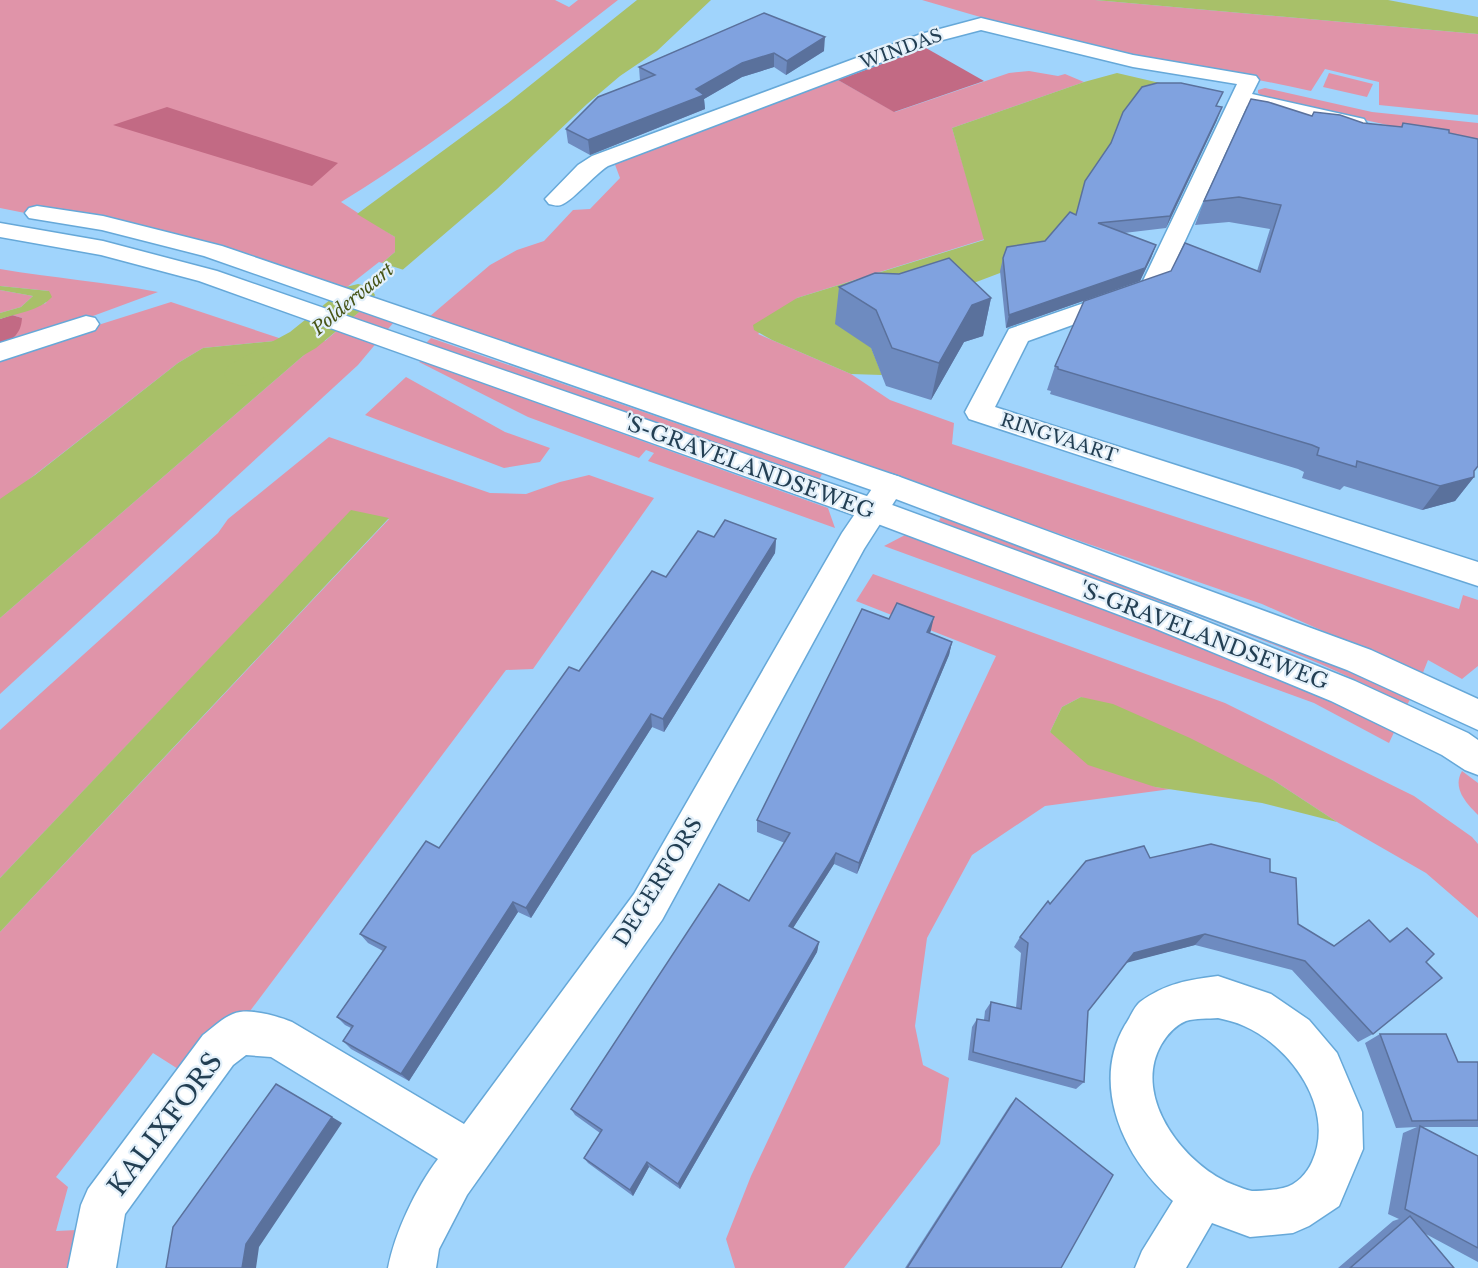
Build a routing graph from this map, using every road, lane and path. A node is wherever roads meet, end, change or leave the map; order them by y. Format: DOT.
graph roads {
  1 [pos="1240,98"];
  2 [pos="1377,128"];
  3 [pos="557,199"];
  4 [pos="0,208"];
  5 [pos="0,230"];
  6 [pos="86,324"];
  7 [pos="0,352"];
  8 [pos="881,497"];
  9 [pos="1478,574"];
  10 [pos="1478,715"];
  11 [pos="1478,759"];
  12 [pos="470,1153"];
  13 [pos="1202,1196"];
  14 [pos="92,1268"];
  15 [pos="412,1268"];
  16 [pos="1159,1268"];
  1 -- 2 [label="street"];
  1 -- 3 [label="street, WINDAS"];
  1 -- 9 [label="street, RINGVAART"];
  4 -- 8 [label="street, 'S-GRAVELANDSEWEG"];
  5 -- 8 [label="street, 'S-GRAVELANDSEWEG"];
  6 -- 7 [label="street"];
  8 -- 10 [label="street, 'S-GRAVELANDSEWEG"];
  8 -- 11 [label="street, 'S-GRAVELANDSEWEG"];
  8 -- 12 [label="street, DEGERFORS"];
  12 -- 14 [label="street, KALIXFORS"];
  12 -- 15 [label="street, DEGERFORS"];
  13 -- 13 [label="street"];
  13 -- 16 [label="street"];
}
